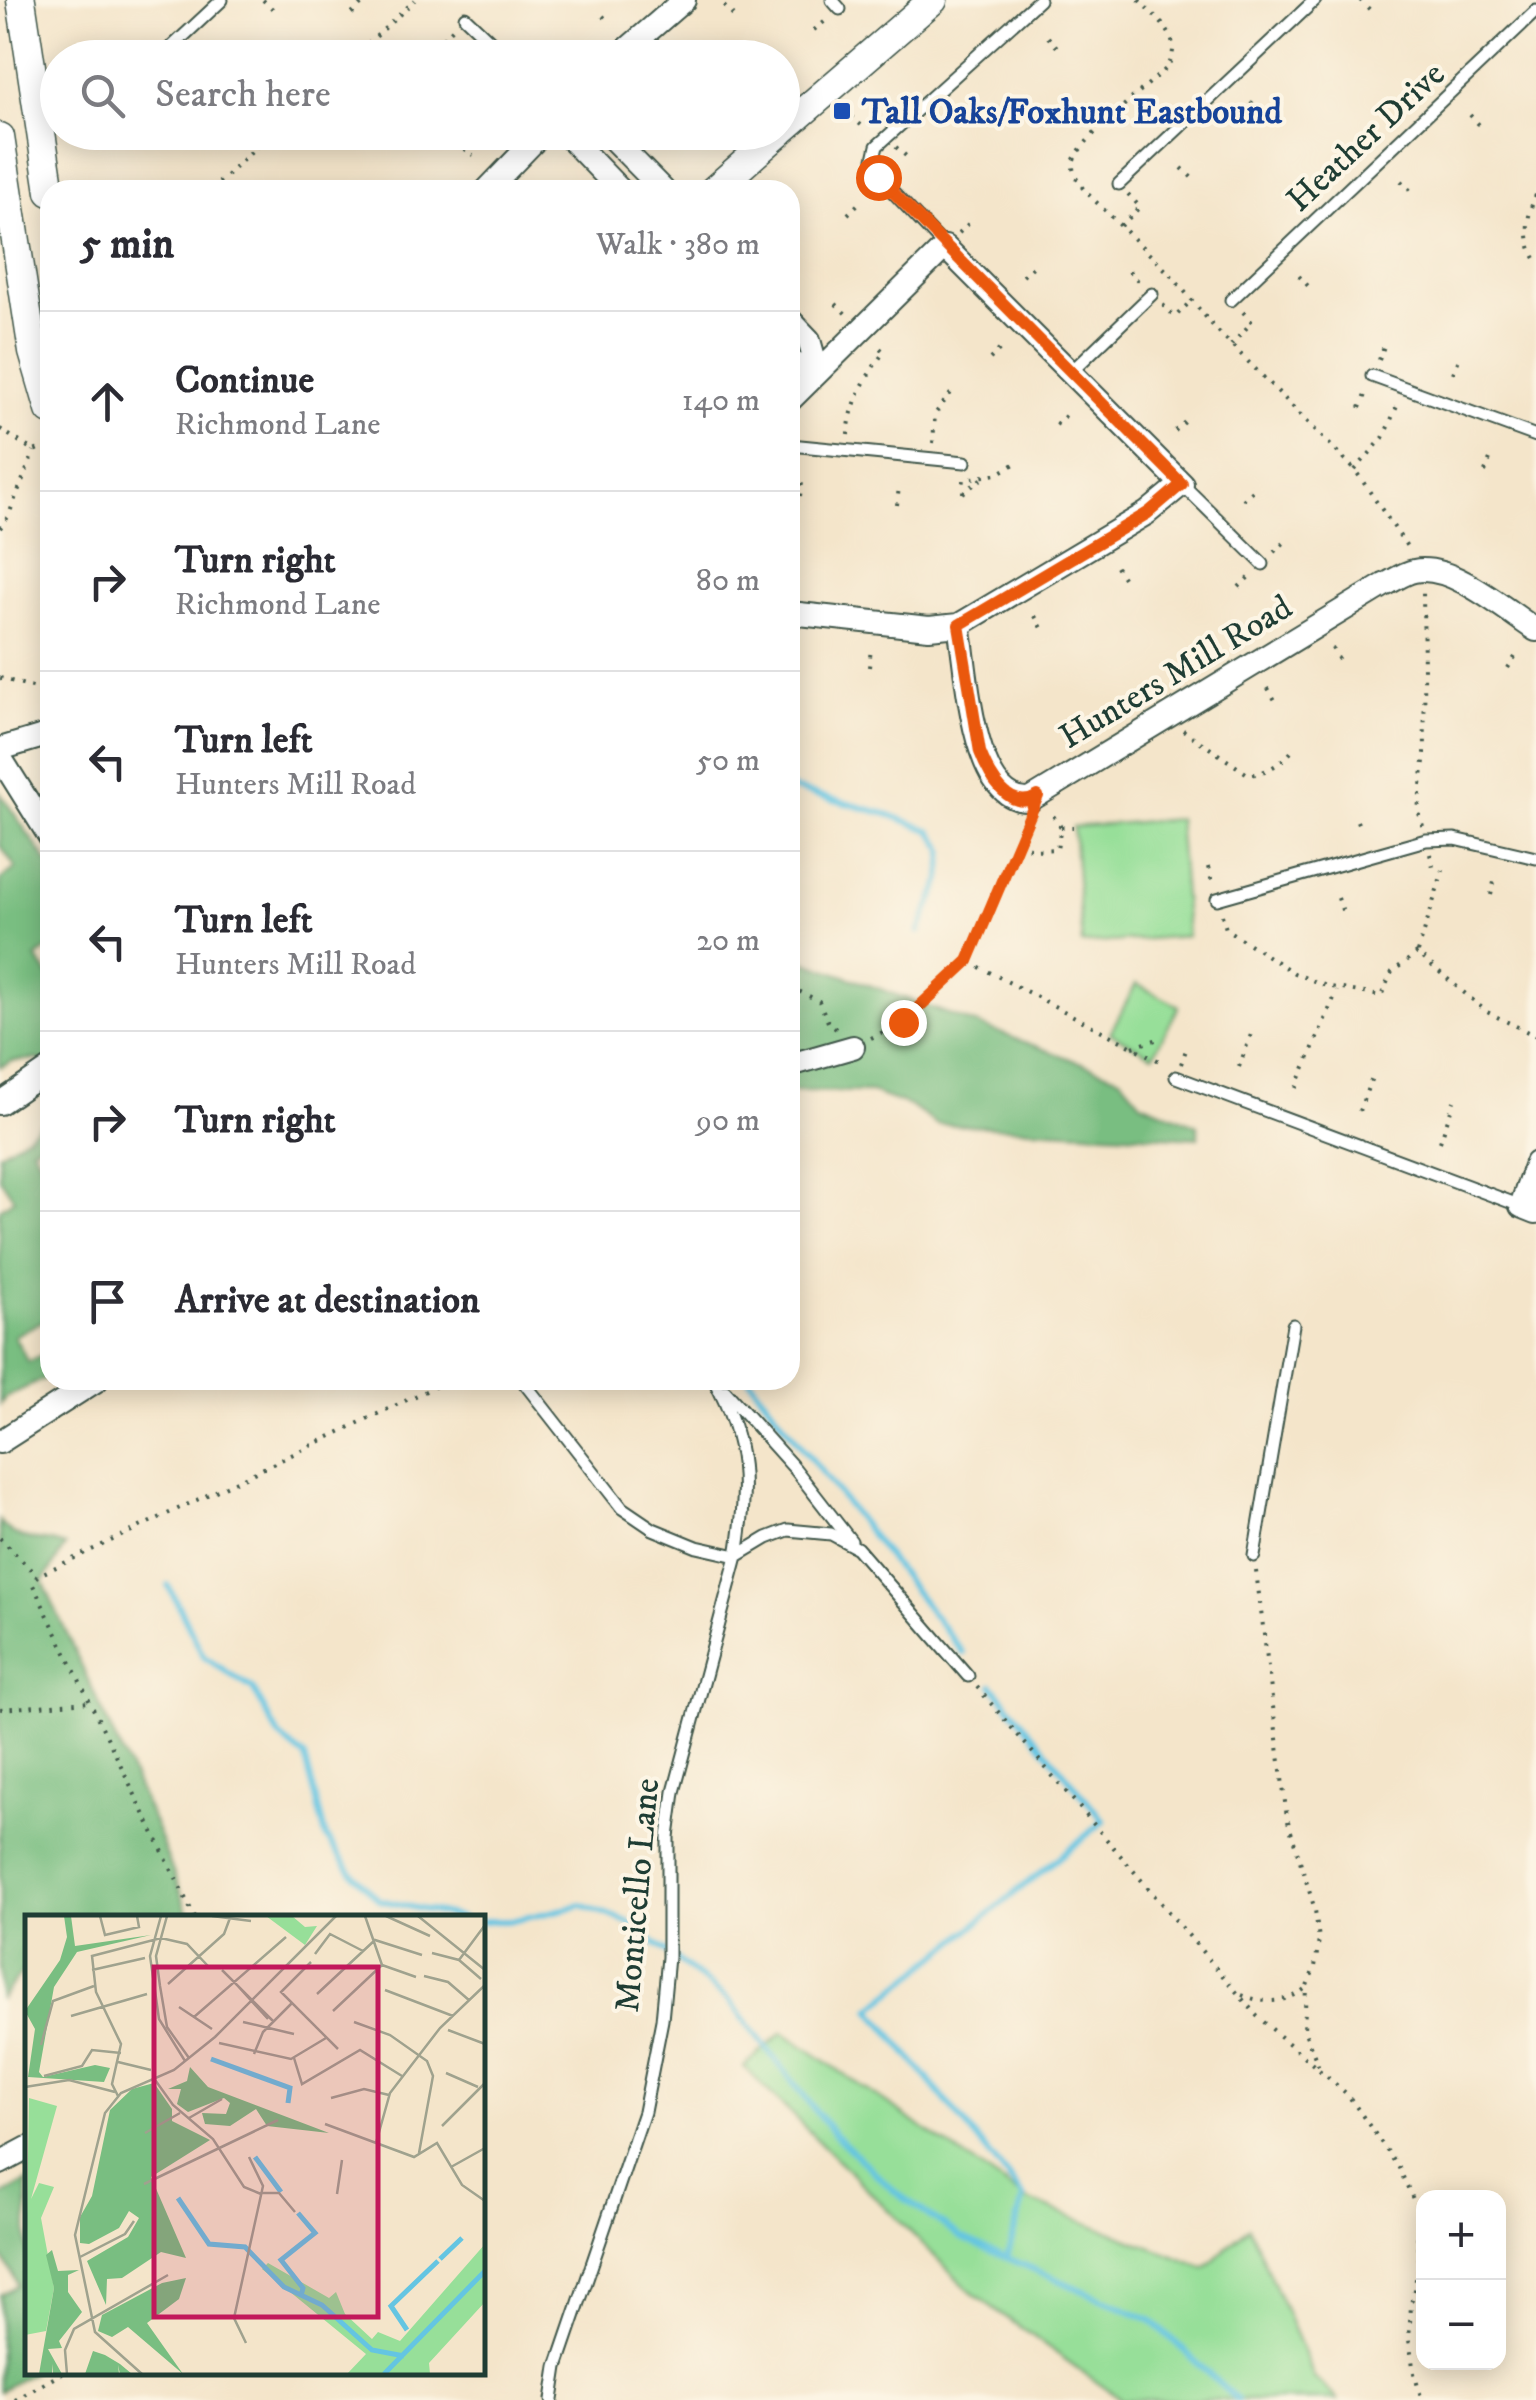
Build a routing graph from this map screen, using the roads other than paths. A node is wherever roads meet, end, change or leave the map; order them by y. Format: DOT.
graph roads {
  1 [pos="21,0"];
  2 [pos="222,0"];
  3 [pos="684,0"];
  4 [pos="933,0"];
  5 [pos="1038,0"];
  6 [pos="1315,0"];
  7 [pos="1536,11"];
  8 [pos="465,16"];
  9 [pos="179,40"];
  10 [pos="490,40"];
  11 [pos="638,40"];
  12 [pos="800,115"];
  13 [pos="40,126"];
  14 [pos="0,137"];
  15 [pos="44,150"];
  16 [pos="526,150"];
  17 [pos="581,150"];
  18 [pos="624,150"];
  19 [pos="759,150"];
  20 [pos="48,180"];
  21 [pos="497,180"];
  22 [pos="610,180"];
  23 [pos="653,180"];
  24 [pos="725,180"];
  25 [pos="1118,184"];
  26 [pos="945,247"];
  27 [pos="1152,294"];
  28 [pos="1231,300"];
  29 [pos="800,330"];
  30 [pos="800,366"];
  31 [pos="818,372"];
  32 [pos="1071,372"];
  33 [pos="40,376"];
  34 [pos="1372,376"];
  35 [pos="800,390"];
  36 [pos="1536,436"];
  37 [pos="800,448"];
  38 [pos="964,462"];
  39 [pos="1182,484"];
  40 [pos="1262,564"];
  41 [pos="800,614"];
  42 [pos="959,625"];
  43 [pos="1536,630"];
  44 [pos="40,737"];
  45 [pos="0,749"];
  46 [pos="0,757"];
  47 [pos="40,821"];
  48 [pos="1536,858"];
  49 [pos="1217,899"];
  50 [pos="854,1046"];
  51 [pos="800,1062"];
  52 [pos="40,1076"];
  53 [pos="1176,1078"];
  54 [pos="0,1102"];
  55 [pos="1536,1163"];
  56 [pos="1529,1209"];
  57 [pos="1293,1324"];
  58 [pos="82,1390"];
  59 [pos="530,1390"];
  60 [pos="719,1390"];
  61 [pos="723,1390"];
  62 [pos="0,1442"];
  63 [pos="857,1548"];
  64 [pos="738,1556"];
  65 [pos="1254,1556"];
  66 [pos="968,1676"];
  67 [pos="25,2150"];
  68 [pos="0,2163"];
  69 [pos="552,2400"];
  1 -- 13 [label="street"];
  2 -- 9 [label="lane"];
  3 -- 11 [label="street"];
  4 -- 12 [label="street"];
  5 -- 26 [label="lane"];
  6 -- 25 [label="lane"];
  7 -- 28 [label="lane, Heather Drive"];
  8 -- 10 [label="lane"];
  14 -- 33 [label="street"];
  15 -- 20 [label="street"];
  16 -- 21 [label="street"];
  17 -- 22 [label="street"];
  18 -- 23 [label="street"];
  19 -- 24 [label="street"];
  26 -- 31 [label="street"];
  26 -- 32 [label="street"];
  27 -- 32 [label="lane"];
  29 -- 31 [label="street"];
  30 -- 31 [label="street"];
  31 -- 35 [label="street"];
  32 -- 39 [label="street"];
  34 -- 36 [label="lane"];
  37 -- 38 [label="lane"];
  39 -- 40 [label="lane"];
  39 -- 42 [label="street"];
  41 -- 42 [label="street"];
  42 -- 43 [label="street, Hunters Mill Road"];
  44 -- 45 [label="street"];
  46 -- 47 [label="street"];
  48 -- 49 [label="lane"];
  50 -- 51 [label="street"];
  52 -- 54 [label="street"];
  53 -- 56 [label="lane"];
  55 -- 56 [label="street"];
  57 -- 65 [label="lane"];
  58 -- 62 [label="street"];
  59 -- 64 [label="lane"];
  60 -- 64 [label="lane, Monticello Lane"];
  61 -- 63 [label="lane"];
  63 -- 64 [label="lane"];
  63 -- 66 [label="lane"];
  64 -- 69 [label="lane, Monticello Lane"];
  67 -- 68 [label="street"];
}
